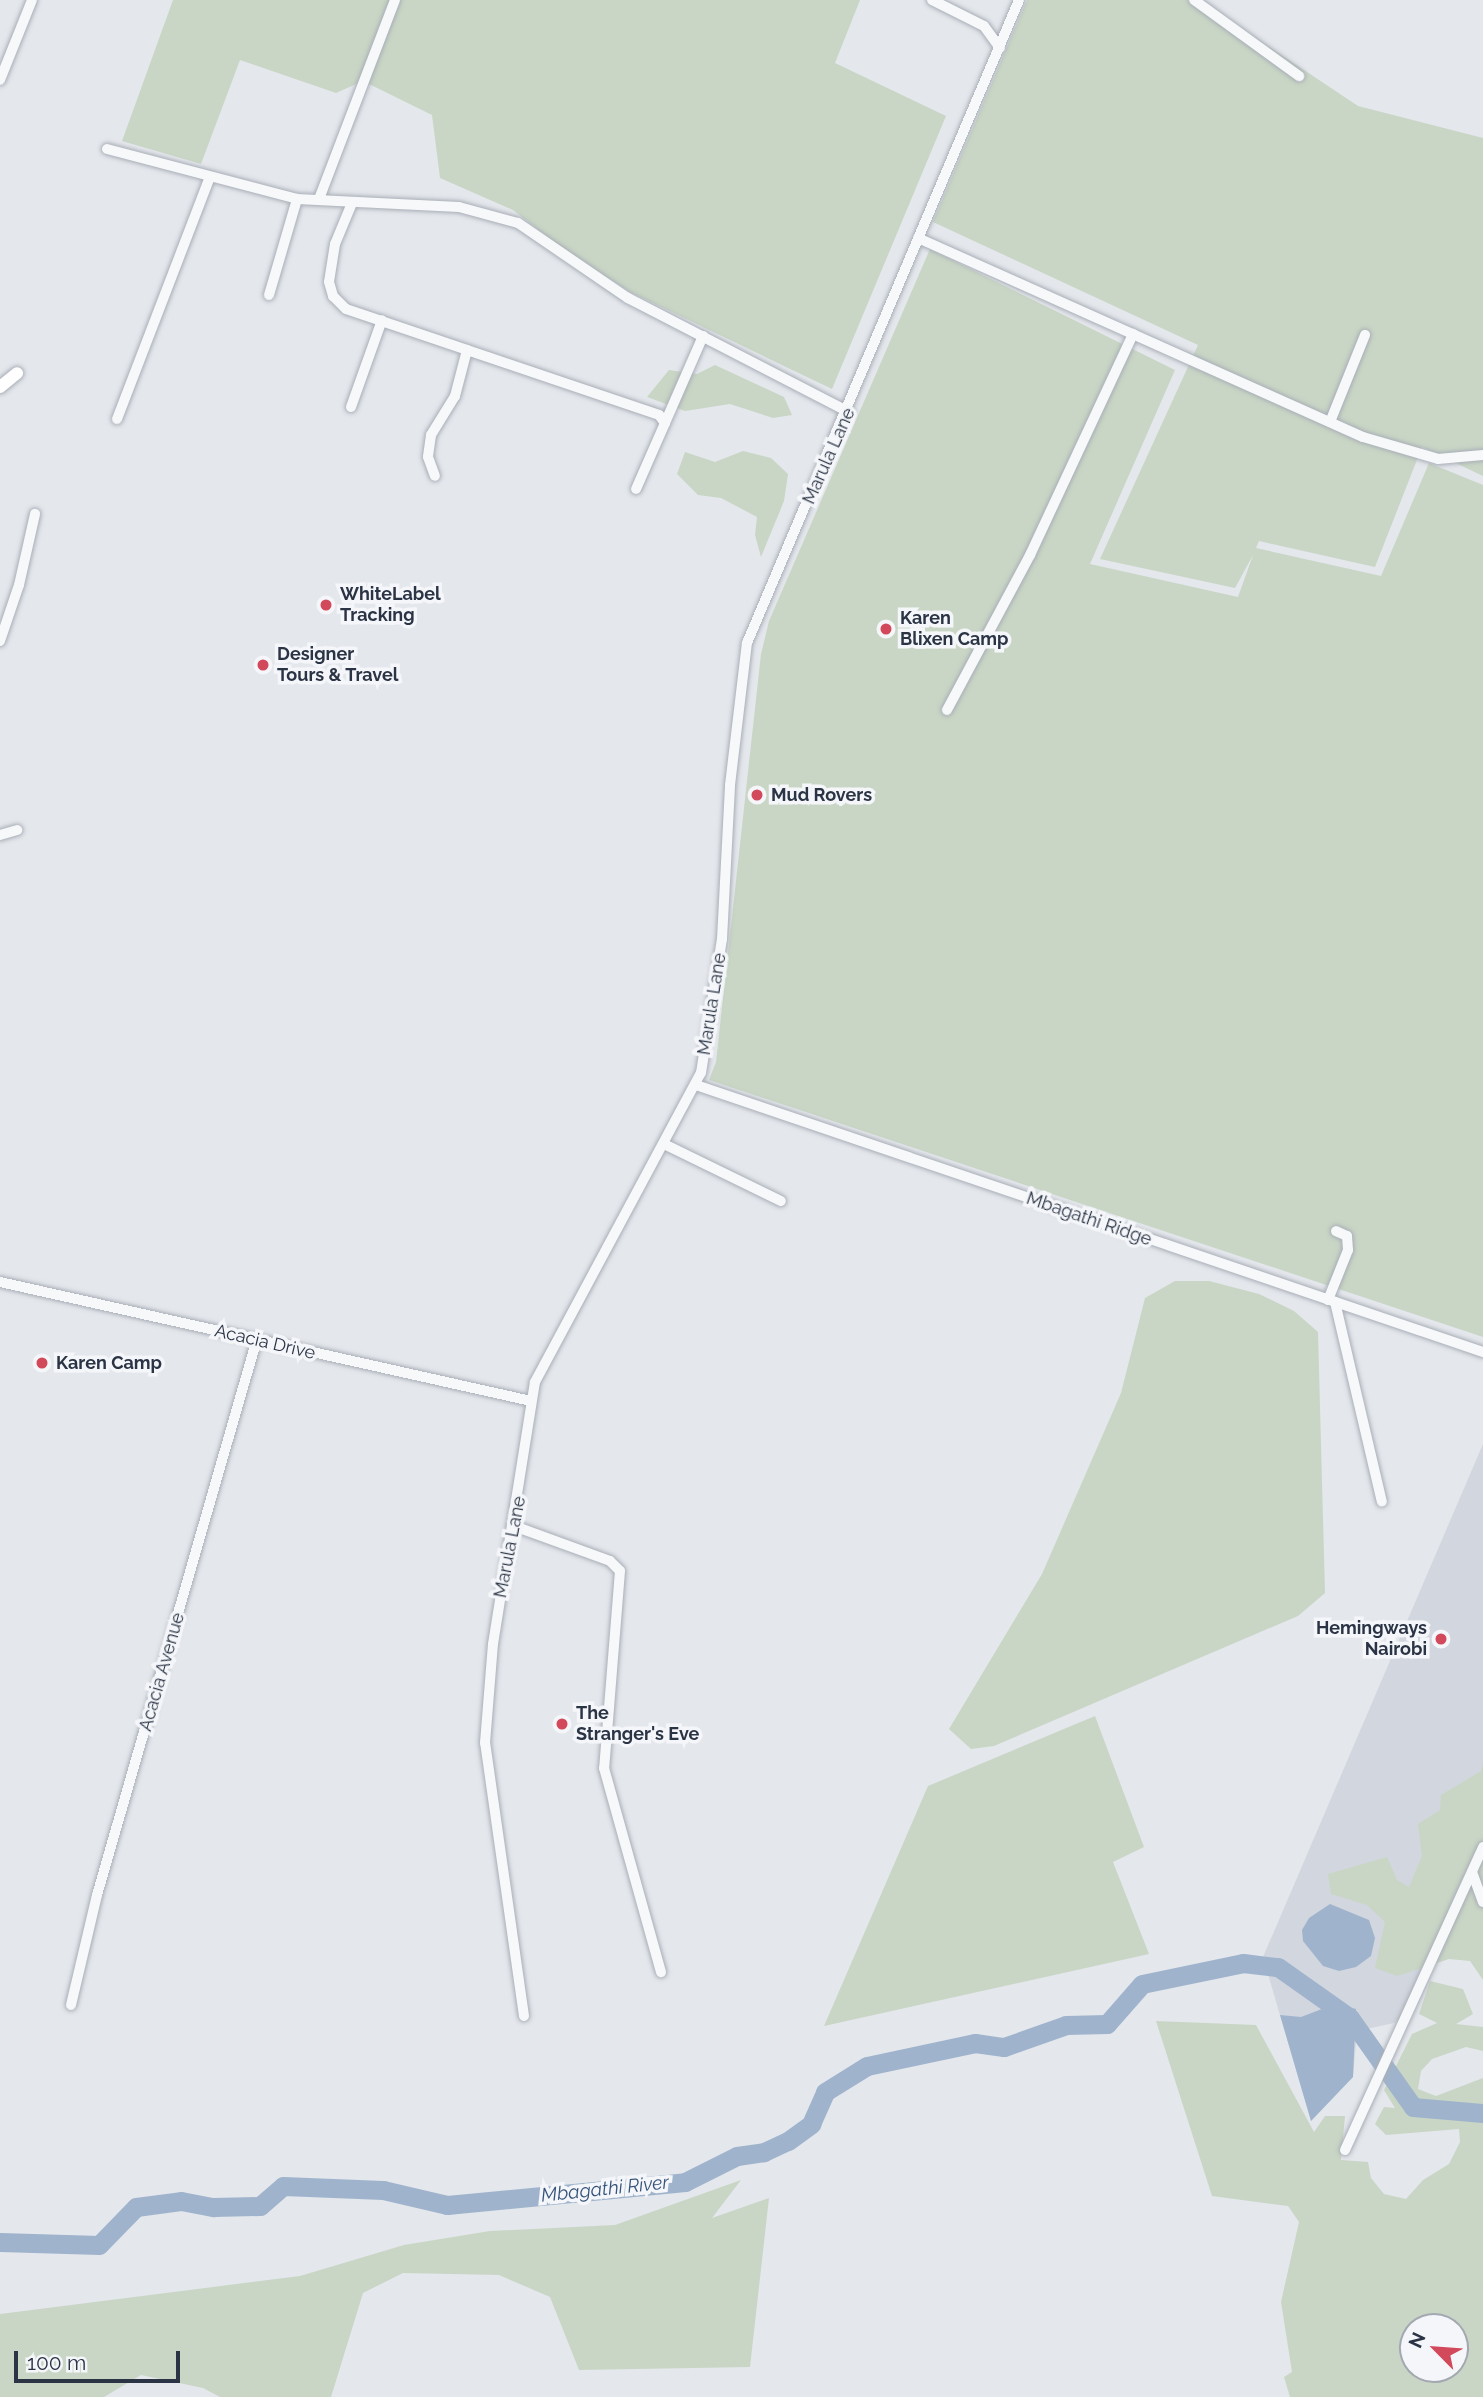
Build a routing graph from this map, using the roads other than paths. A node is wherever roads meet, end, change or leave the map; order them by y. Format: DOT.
graph roads {
  1 [pos="32,0"];
  2 [pos="395,0"];
  3 [pos="932,0"];
  4 [pos="1019,0"];
  5 [pos="1194,0"];
  6 [pos="1000,48"];
  7 [pos="1299,76"];
  8 [pos="0,80"];
  9 [pos="107,149"];
  10 [pos="209,179"];
  11 [pos="297,199"];
  12 [pos="318,199"];
  13 [pos="352,203"];
  14 [pos="918,238"];
  15 [pos="269,295"];
  16 [pos="382,320"];
  17 [pos="1133,334"];
  18 [pos="1365,335"];
  19 [pos="703,336"];
  20 [pos="467,350"];
  21 [pos="17,373"];
  22 [pos="0,387"];
  23 [pos="351,407"];
  24 [pos="849,412"];
  25 [pos="117,419"];
  26 [pos="1330,422"];
  27 [pos="665,423"];
  28 [pos="1483,454"];
  29 [pos="435,476"];
  30 [pos="636,489"];
  31 [pos="35,514"];
  32 [pos="0,641"];
  33 [pos="947,710"];
  34 [pos="17,830"];
  35 [pos="0,835"];
  36 [pos="696,1085"];
  37 [pos="664,1144"];
  38 [pos="781,1201"];
  39 [pos="1336,1231"];
  40 [pos="0,1282"];
  41 [pos="1331,1301"];
  42 [pos="257,1339"];
  43 [pos="1483,1352"];
  44 [pos="531,1401"];
  45 [pos="1382,1502"];
  46 [pos="514,1526"];
  47 [pos="1483,1847"];
  48 [pos="1472,1872"];
  49 [pos="1483,1902"];
  50 [pos="661,1972"];
  51 [pos="71,2005"];
  52 [pos="524,2016"];
  53 [pos="1345,2150"];
  1 -- 8 [label="street"];
  2 -- 12 [label="street"];
  3 -- 6 [label="street"];
  4 -- 6 [label="street, Marula Lane"];
  5 -- 7 [label="street"];
  6 -- 14 [label="street, Marula Lane"];
  9 -- 10 [label="street"];
  10 -- 11 [label="street"];
  10 -- 25 [label="street"];
  11 -- 12 [label="street"];
  11 -- 15 [label="street"];
  12 -- 13 [label="street"];
  13 -- 16 [label="street"];
  13 -- 19 [label="street"];
  14 -- 17 [label="street"];
  14 -- 24 [label="street, Marula Lane"];
  16 -- 20 [label="street"];
  16 -- 23 [label="street"];
  17 -- 26 [label="street"];
  17 -- 33 [label="street"];
  18 -- 26 [label="street"];
  19 -- 24 [label="street"];
  19 -- 27 [label="street"];
  20 -- 27 [label="street"];
  20 -- 29 [label="street"];
  21 -- 22 [label="street"];
  24 -- 36 [label="street, Marula Lane"];
  26 -- 28 [label="street"];
  27 -- 30 [label="street"];
  31 -- 32 [label="street"];
  34 -- 35 [label="street"];
  36 -- 37 [label="street, Marula Lane"];
  36 -- 41 [label="street, Mbagathi Ridge"];
  37 -- 38 [label="street"];
  37 -- 44 [label="street, Marula Lane"];
  39 -- 41 [label="street"];
  40 -- 42 [label="street, Acacia Drive"];
  41 -- 43 [label="street, Mbagathi Ridge"];
  41 -- 45 [label="street"];
  42 -- 44 [label="street, Acacia Drive"];
  42 -- 51 [label="street, Acacia Avenue"];
  44 -- 46 [label="street, Marula Lane"];
  46 -- 50 [label="street"];
  46 -- 52 [label="street, Marula Lane"];
  47 -- 48 [label="street"];
  48 -- 49 [label="street"];
  48 -- 53 [label="street"];
}
